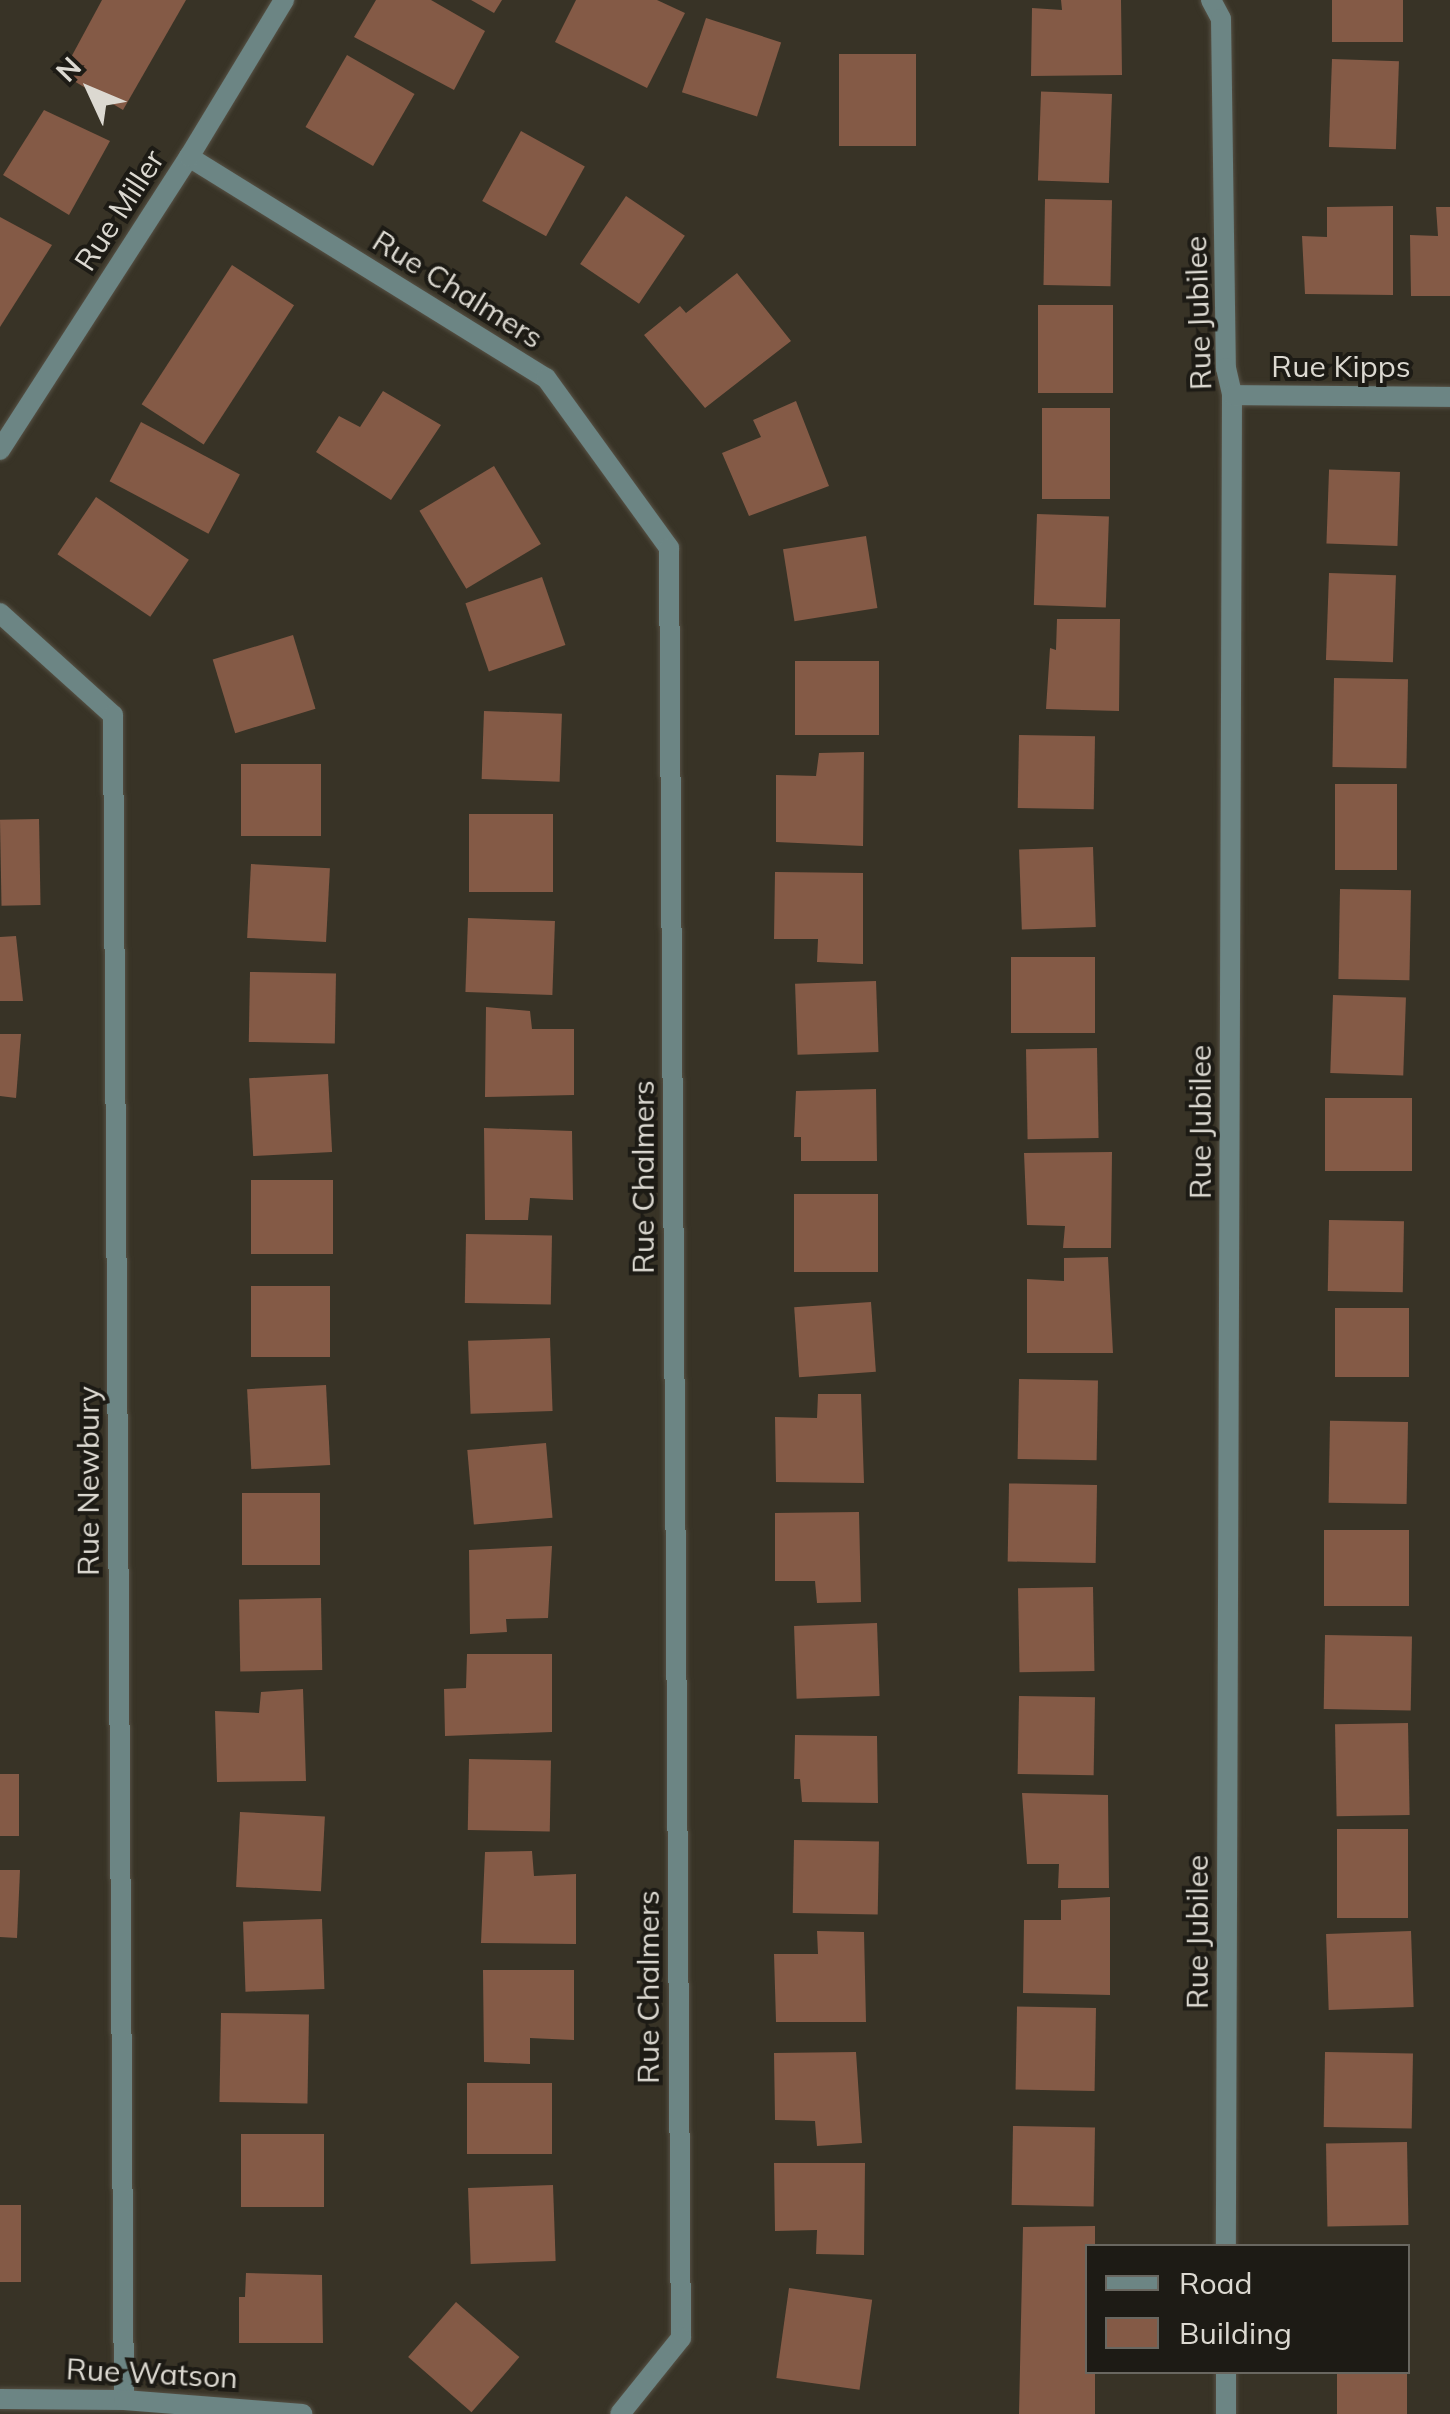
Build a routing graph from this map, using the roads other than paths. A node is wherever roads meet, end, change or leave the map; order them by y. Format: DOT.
graph roads {
  1 [pos="284,0"];
  2 [pos="1211,0"];
  3 [pos="189,157"];
  4 [pos="1232,395"];
  5 [pos="1450,397"];
  6 [pos="0,450"];
  7 [pos="0,613"];
  8 [pos="1226,2244"];
  9 [pos="1226,2374"];
  10 [pos="0,2399"];
  11 [pos="124,2400"];
  12 [pos="302,2414"];
  13 [pos="620,2414"];
  14 [pos="1226,2414"];
  1 -- 3 [label="street, Rue Miller"];
  2 -- 4 [label="street, Rue Jubilee"];
  3 -- 6 [label="street, Rue Miller"];
  3 -- 13 [label="street, Rue Chalmers"];
  4 -- 5 [label="street, Rue Kipps"];
  4 -- 8 [label="street, Rue Jubilee"];
  7 -- 11 [label="street, Rue Newbury"];
  9 -- 14 [label="street"];
  10 -- 11 [label="street, Rue Watson"];
  11 -- 12 [label="street, Rue Watson"];
}
